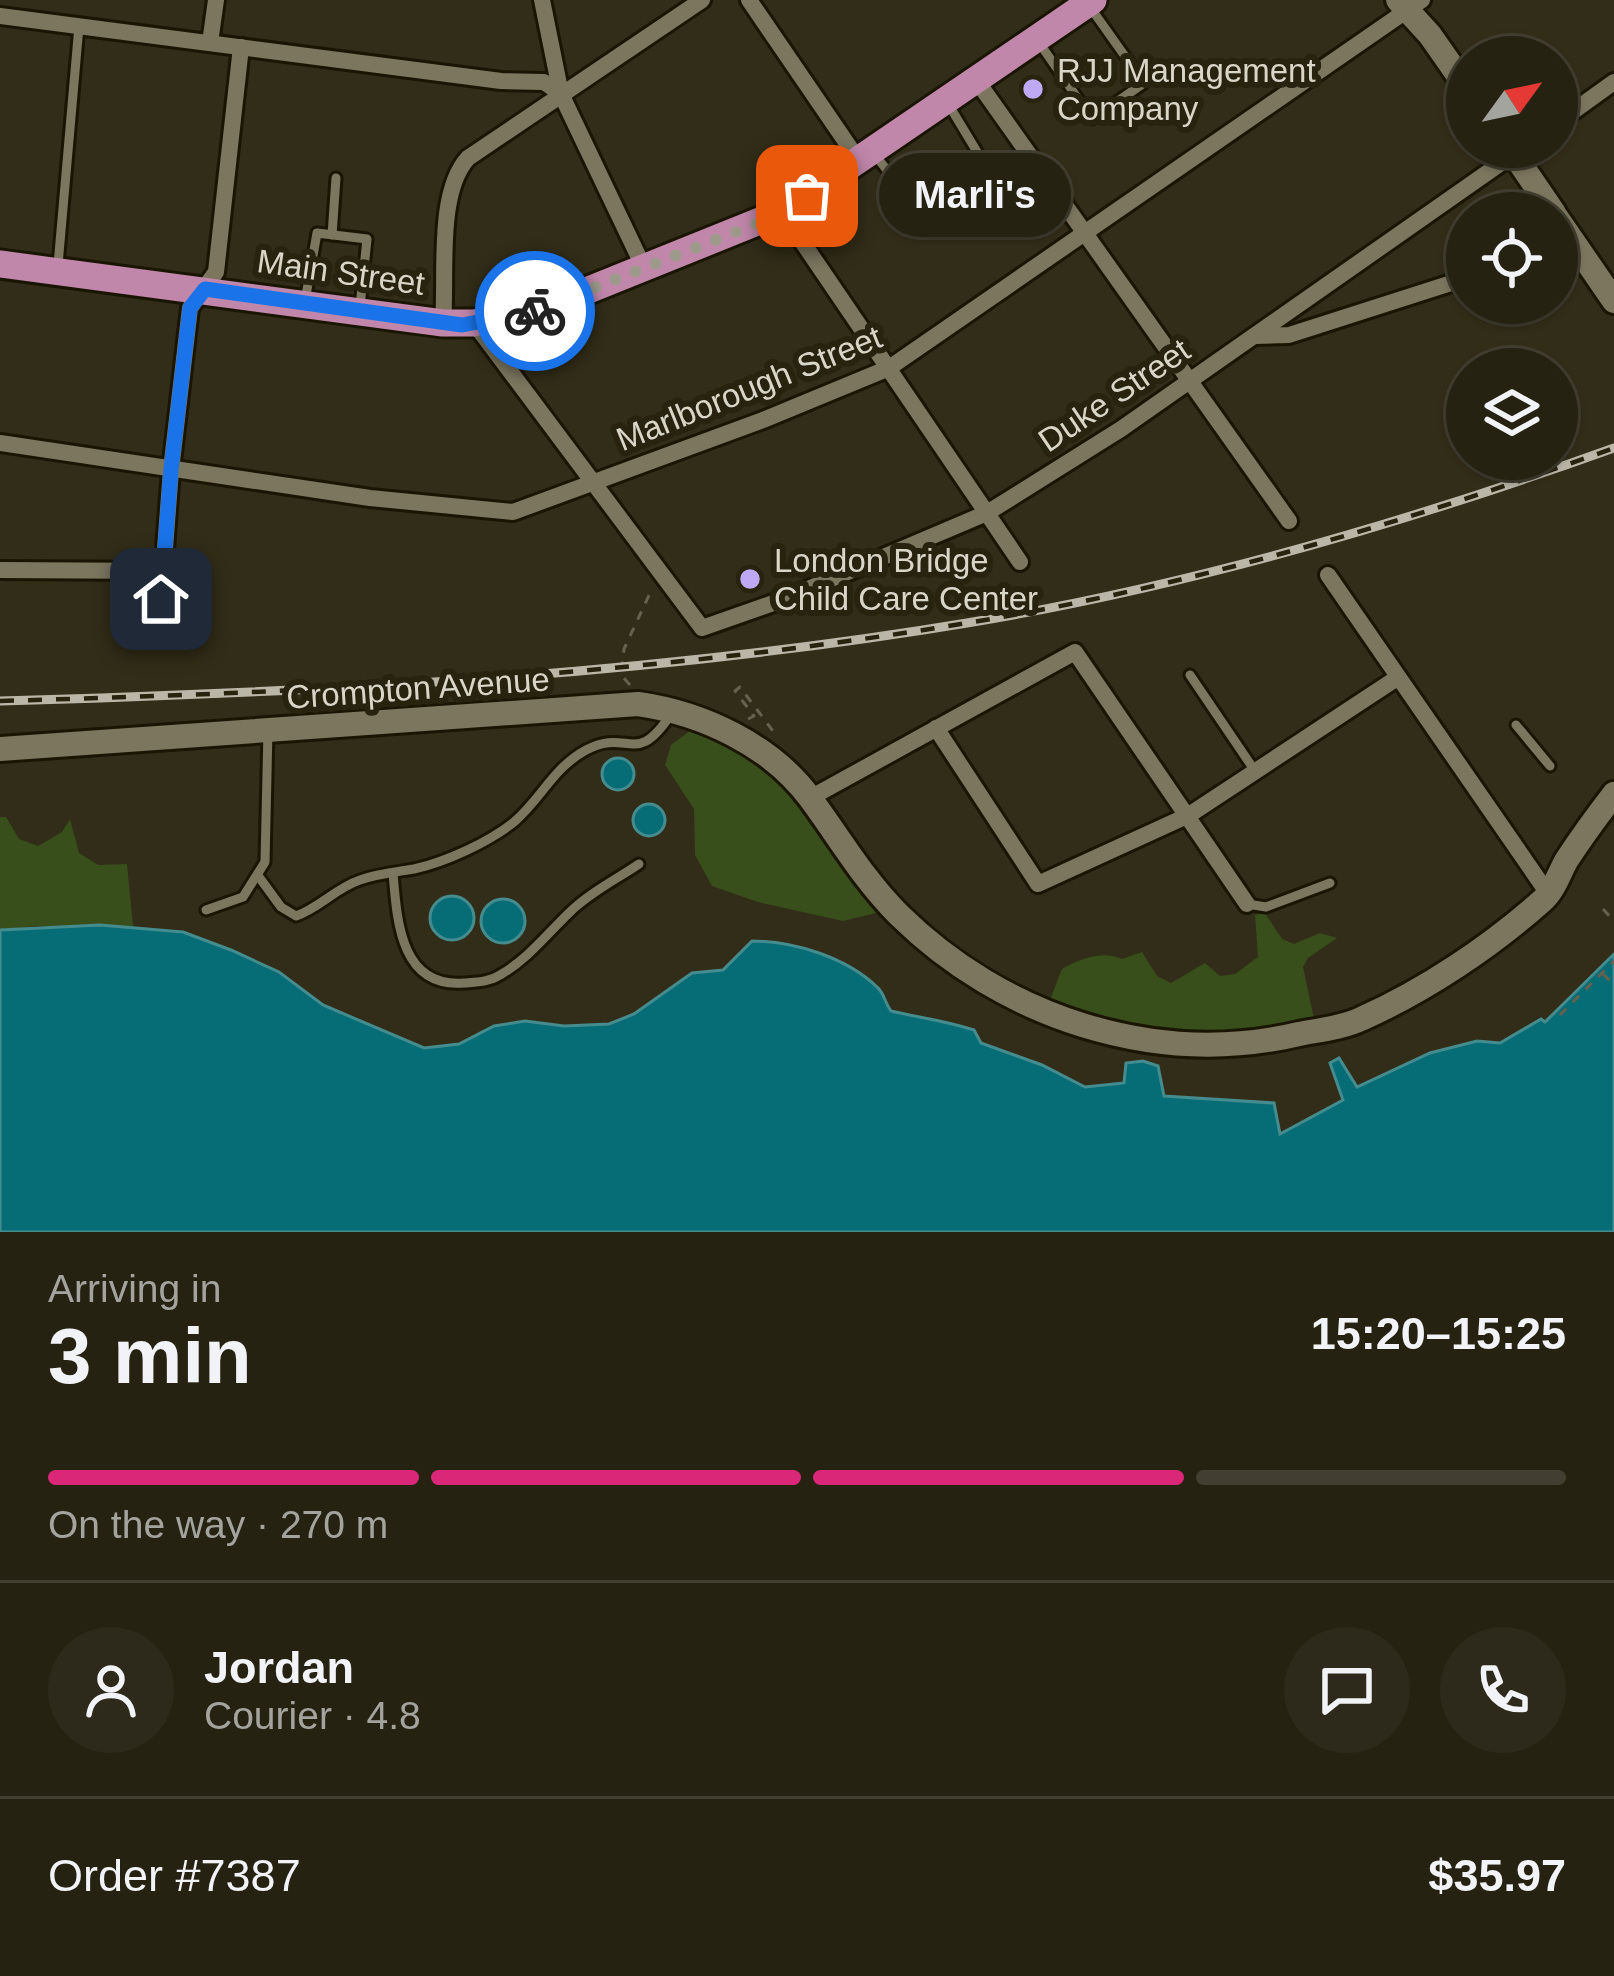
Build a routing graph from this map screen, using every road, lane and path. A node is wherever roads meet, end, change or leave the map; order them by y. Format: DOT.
graph roads {
  1 [pos="2,0"];
  2 [pos="216,0"];
  3 [pos="542,0"];
  4 [pos="701,0"];
  5 [pos="749,0"];
  6 [pos="1409,4"];
  7 [pos="1076,6"];
  8 [pos="0,17"];
  9 [pos="79,26"];
  10 [pos="1037,40"];
  11 [pos="210,43"];
  12 [pos="241,47"];
  13 [pos="1446,58"];
  14 [pos="976,81"];
  15 [pos="1614,82"];
  16 [pos="561,94"];
  17 [pos="946,102"];
  18 [pos="1578,108"];
  19 [pos="866,156"];
  20 [pos="1489,168"];
  21 [pos="336,178"];
  22 [pos="782,212"];
  23 [pos="1084,232"];
  24 [pos="332,235"];
  25 [pos="1578,260"];
  26 [pos="0,263"];
  27 [pos="644,268"];
  28 [pos="57,271"];
  29 [pos="1446,285"];
  30 [pos="205,289"];
  31 [pos="1614,302"];
  32 [pos="304,304"];
  33 [pos="360,312"];
  34 [pos="443,323"];
  35 [pos="474,323"];
  36 [pos="1255,336"];
  37 [pos="889,368"];
  38 [pos="1190,381"];
  39 [pos="0,443"];
  40 [pos="171,470"];
  41 [pos="592,484"];
  42 [pos="987,513"];
  43 [pos="1289,521"];
  44 [pos="1020,562"];
  45 [pos="0,570"];
  46 [pos="164,571"];
  47 [pos="660,573"];
  48 [pos="1328,575"];
  49 [pos="159,627"];
  50 [pos="1190,675"];
  51 [pos="1397,678"];
  52 [pos="633,687"];
  53 [pos="674,710"];
  54 [pos="748,719"];
  55 [pos="1516,725"];
  56 [pos="937,728"];
  57 [pos="268,730"];
  58 [pos="0,749"];
  59 [pos="776,761"];
  60 [pos="1550,766"];
  61 [pos="1255,771"];
  62 [pos="1614,794"];
  63 [pos="810,798"];
  64 [pos="1189,815"];
  65 [pos="640,864"];
  66 [pos="393,873"];
  67 [pos="259,878"];
  68 [pos="1330,883"];
  69 [pos="1549,895"];
  70 [pos="1247,904"];
  71 [pos="206,910"];
  72 [pos="1603,910"];
  73 [pos="1614,922"];
  74 [pos="1614,961"];
  75 [pos="1602,973"];
  76 [pos="1614,985"];
  77 [pos="1560,1015"];
  1 -- 8 [label="street"];
  2 -- 11 [label="street"];
  3 -- 16 [label="street"];
  4 -- 16 [label="street"];
  5 -- 19 [label="street"];
  6 -- 13 [label="street"];
  6 -- 23 [label="street, Marlborough Street"];
  7 -- 10 [label="main road, Main Street"];
  7 -- 10 [label="lane"];
  8 -- 9 [label="street"];
  9 -- 11 [label="street"];
  9 -- 28 [label="lane"];
  10 -- 14 [label="main road, Main Street"];
  11 -- 12 [label="street"];
  12 -- 16 [label="street"];
  12 -- 30 [label="street"];
  14 -- 17 [label="main road, Main Street"];
  14 -- 23 [label="street"];
  15 -- 18 [label="street"];
  16 -- 27 [label="street"];
  16 -- 34 [label="street"];
  17 -- 19 [label="main road, Main Street"];
  17 -- 19 [label="lane"];
  19 -- 22 [label="main road, Main Street"];
  20 -- 36 [label="street, Duke Street"];
  21 -- 24 [label="lane"];
  22 -- 27 [label="main road, Main Street"];
  22 -- 37 [label="street"];
  23 -- 37 [label="street, Marlborough Street"];
  23 -- 38 [label="street"];
  24 -- 32 [label="lane"];
  24 -- 33 [label="lane"];
  25 -- 31 [label="street"];
  26 -- 28 [label="main road, Main Street"];
  27 -- 35 [label="main road, Main Street"];
  28 -- 30 [label="main road, Main Street"];
  29 -- 36 [label="street"];
  30 -- 32 [label="main road, Main Street"];
  30 -- 40 [label="street"];
  32 -- 33 [label="main road, Main Street"];
  33 -- 34 [label="main road, Main Street"];
  34 -- 35 [label="main road, Main Street"];
  35 -- 41 [label="street"];
  36 -- 38 [label="street, Duke Street"];
  37 -- 41 [label="street, Marlborough Street"];
  37 -- 42 [label="street"];
  38 -- 42 [label="street, Duke Street"];
  38 -- 43 [label="street"];
  39 -- 40 [label="street, Marlborough Street"];
  40 -- 41 [label="street, Marlborough Street"];
  40 -- 46 [label="street"];
  41 -- 47 [label="street"];
  42 -- 44 [label="street"];
  42 -- 47 [label="street, Duke Street"];
  45 -- 46 [label="street"];
  46 -- 49 [label="street"];
  47 -- 52 [label="path"];
  48 -- 51 [label="street"];
  50 -- 61 [label="lane"];
  51 -- 61 [label="street"];
  51 -- 69 [label="street"];
  53 -- 57 [label="street, Crompton Avenue"];
  53 -- 59 [label="street, Crompton Avenue"];
  53 -- 66 [label="lane"];
  54 -- 59 [label="path"];
  55 -- 60 [label="lane"];
  56 -- 63 [label="street"];
  56 -- 64 [label="street"];
  56 -- 64 [label="street"];
  57 -- 58 [label="street, Crompton Avenue"];
  57 -- 67 [label="lane"];
  59 -- 63 [label="street, Crompton Avenue"];
  61 -- 64 [label="street"];
  62 -- 69 [label="street"];
  63 -- 69 [label="street, Crompton Avenue"];
  64 -- 70 [label="street"];
  65 -- 66 [label="lane"];
  66 -- 67 [label="lane"];
  67 -- 71 [label="lane"];
  68 -- 70 [label="lane"];
  72 -- 73 [label="path"];
  74 -- 75 [label="path"];
  75 -- 76 [label="path"];
  75 -- 77 [label="path"];
}
